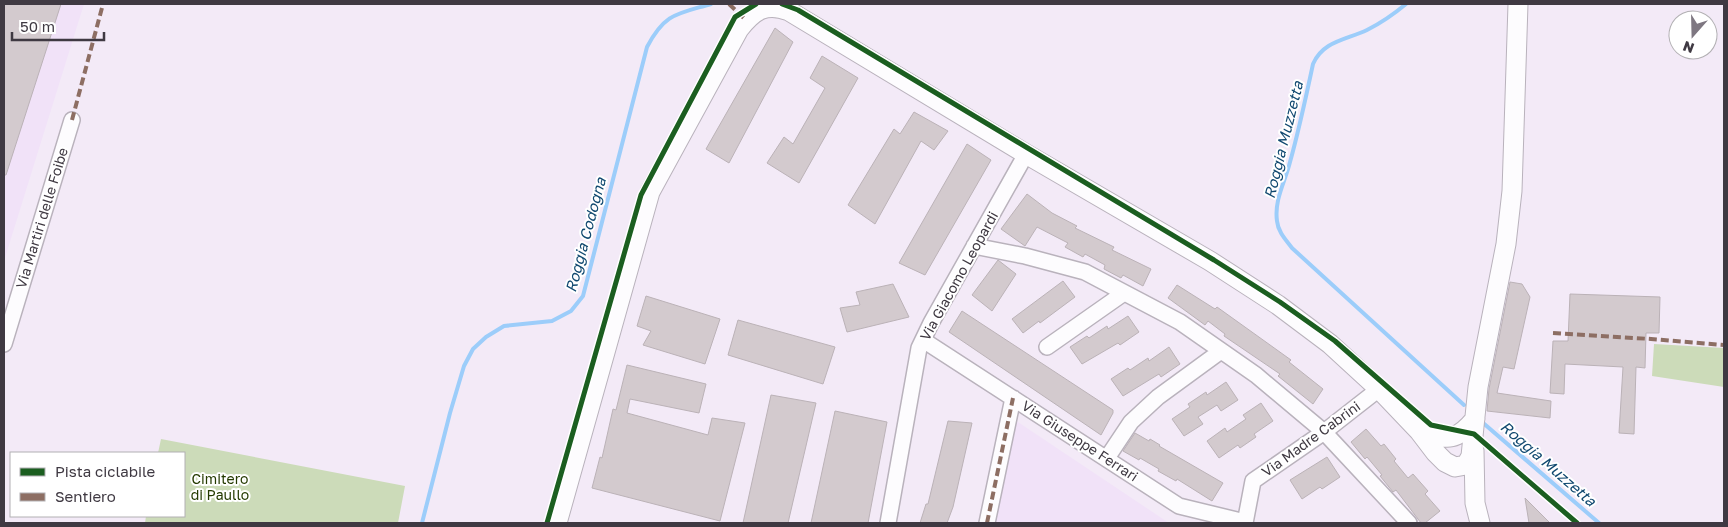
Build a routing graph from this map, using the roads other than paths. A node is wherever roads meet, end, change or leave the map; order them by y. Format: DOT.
graph roads {
  1 [pos="1518,4"];
  2 [pos="72,120"];
  3 [pos="1026,154"];
  4 [pos="974,246"];
  5 [pos="1124,293"];
  6 [pos="923,340"];
  7 [pos="4,344"];
  8 [pos="1047,347"];
  9 [pos="1221,351"];
  10 [pos="1379,390"];
  11 [pos="1013,398"];
  12 [pos="1474,427"];
  13 [pos="1324,432"];
  14 [pos="1426,433"];
  15 [pos="1106,458"];
  16 [pos="1455,467"];
  17 [pos="1475,503"];
  18 [pos="557,523"];
  19 [pos="888,523"];
  20 [pos="987,523"];
  21 [pos="1245,523"];
  22 [pos="1408,523"];
  23 [pos="1480,523"];
  1 -- 12 [label="street"];
  2 -- 7 [label="street, Via Martiri delle Foibe"];
  3 -- 4 [label="street, Via Giacomo Leopardi"];
  3 -- 10 [label="street"];
  3 -- 18 [label="street"];
  4 -- 5 [label="street"];
  4 -- 6 [label="street, Via Giacomo Leopardi"];
  5 -- 8 [label="street"];
  5 -- 9 [label="street"];
  6 -- 11 [label="street, Via Giuseppe Ferrari"];
  6 -- 19 [label="street, Via Giacomo Leopardi"];
  9 -- 13 [label="street"];
  9 -- 15 [label="street"];
  10 -- 13 [label="street, Via Madre Cabrini"];
  10 -- 14 [label="street"];
  11 -- 15 [label="street, Via Giuseppe Ferrari"];
  11 -- 20 [label="street"];
  12 -- 14 [label="street"];
  12 -- 16 [label="street"];
  12 -- 17 [label="street"];
  13 -- 21 [label="street, Via Madre Cabrini"];
  13 -- 22 [label="street"];
  14 -- 16 [label="street"];
  15 -- 21 [label="street, Via Giuseppe Ferrari"];
  16 -- 17 [label="street"];
  17 -- 23 [label="street"];
}
